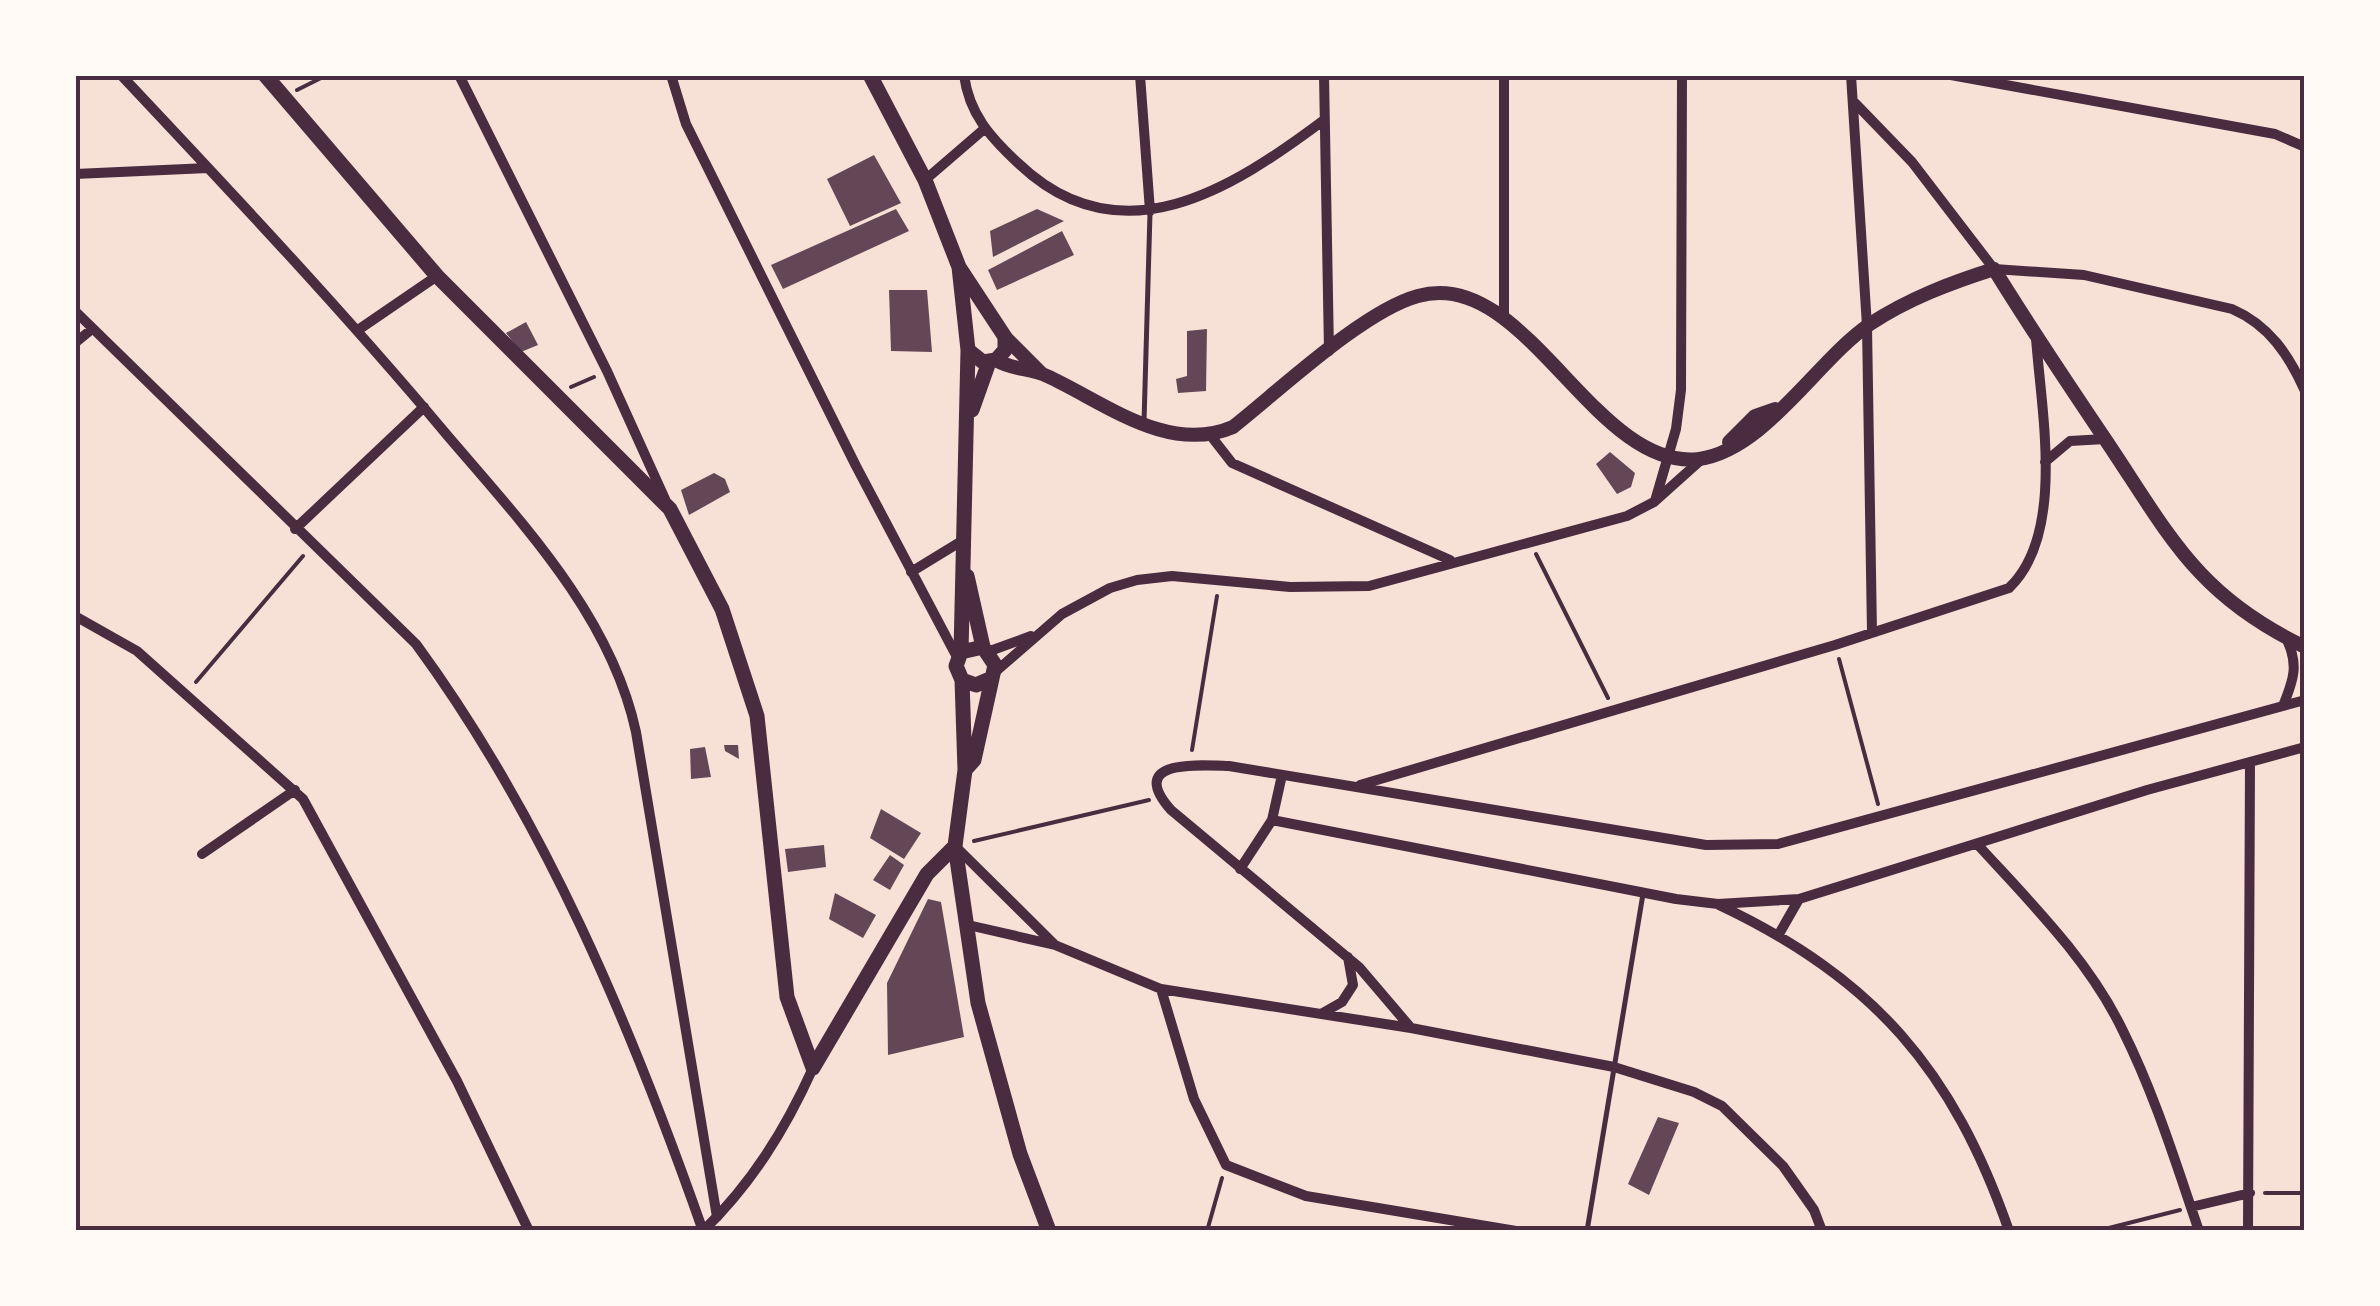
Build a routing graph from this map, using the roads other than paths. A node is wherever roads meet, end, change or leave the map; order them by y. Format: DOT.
graph roads {
  1 [pos="121,75"];
  2 [pos="265,75"];
  3 [pos="459,75"];
  4 [pos="670,75"];
  5 [pos="870,75"];
  6 [pos="964,75"];
  7 [pos="1140,75"];
  8 [pos="1324,75"];
  9 [pos="1504,75"];
  10 [pos="1682,75"];
  11 [pos="1851,75"];
  12 [pos="1951,75"];
  13 [pos="1855,103"];
  14 [pos="1324,120"];
  15 [pos="983,130"];
  16 [pos="2305,147"];
  17 [pos="208,168"];
  18 [pos="75,174"];
  19 [pos="925,180"];
  20 [pos="1150,212"];
  21 [pos="959,266"];
  22 [pos="1994,269"];
  23 [pos="437,276"];
  24 [pos="75,310"];
  25 [pos="1504,316"];
  26 [pos="1867,326"];
  27 [pos="92,330"];
  28 [pos="358,330"];
  29 [pos="1001,331"];
  30 [pos="2036,338"];
  31 [pos="75,343"];
  32 [pos="968,344"];
  33 [pos="1329,352"];
  34 [pos="993,361"];
  35 [pos="1041,373"];
  36 [pos="2305,391"];
  37 [pos="424,407"];
  38 [pos="968,423"];
  39 [pos="1144,425"];
  40 [pos="1211,436"];
  41 [pos="2105,440"];
  42 [pos="1710,456"];
  43 [pos="1668,460"];
  44 [pos="2044,463"];
  45 [pos="1654,502"];
  46 [pos="670,509"];
  47 [pos="295,529"];
  48 [pos="965,538"];
  49 [pos="1450,560"];
  50 [pos="964,568"];
  51 [pos="910,572"];
  52 [pos="75,616"];
  53 [pos="1872,633"];
  54 [pos="1032,636"];
  55 [pos="2286,638"];
  56 [pos="2305,646"];
  57 [pos="986,649"];
  58 [pos="960,655"];
  59 [pos="992,676"];
  60 [pos="962,680"];
  61 [pos="2305,700"];
  62 [pos="2283,706"];
  63 [pos="2305,746"];
  64 [pos="2250,762"];
  65 [pos="965,770"];
  66 [pos="1282,774"];
  67 [pos="1355,786"];
  68 [pos="295,790"];
  69 [pos="1272,820"];
  70 [pos="1978,845"];
  71 [pos="954,846"];
  72 [pos="202,854"];
  73 [pos="1240,869"];
  74 [pos="1643,893"];
  75 [pos="1799,899"];
  76 [pos="1718,904"];
  77 [pos="968,925"];
  78 [pos="1779,934"];
  79 [pos="1055,945"];
  80 [pos="1348,958"];
  81 [pos="1161,989"];
  82 [pos="1320,1014"];
  83 [pos="1411,1028"];
  84 [pos="1614,1067"];
  85 [pos="813,1068"];
  86 [pos="2250,1192"];
  87 [pos="2191,1207"];
  88 [pos="717,1217"];
  89 [pos="529,1231"];
  90 [pos="703,1231"];
  91 [pos="1049,1231"];
  92 [pos="1516,1231"];
  93 [pos="1587,1231"];
  94 [pos="1822,1231"];
  95 [pos="2009,1231"];
  96 [pos="2200,1231"];
  97 [pos="2248,1231"];
  1 -- 17 [label="street"];
  2 -- 23 [label="main road"];
  3 -- 46 [label="street"];
  4 -- 51 [label="street"];
  5 -- 19 [label="main road"];
  6 -- 15 [label="street"];
  7 -- 20 [label="street"];
  8 -- 14 [label="street"];
  9 -- 25 [label="street"];
  10 -- 43 [label="street"];
  11 -- 13 [label="street"];
  12 -- 16 [label="street"];
  13 -- 22 [label="street"];
  13 -- 26 [label="street"];
  14 -- 20 [label="street"];
  14 -- 33 [label="street"];
  15 -- 19 [label="street"];
  15 -- 20 [label="street"];
  17 -- 18 [label="street"];
  17 -- 28 [label="street"];
  19 -- 21 [label="main road"];
  20 -- 39 [label="lane"];
  21 -- 29 [label="main road"];
  21 -- 32 [label="main road"];
  22 -- 26 [label="street"];
  22 -- 30 [label="street"];
  22 -- 36 [label="street"];
  23 -- 28 [label="street"];
  23 -- 46 [label="main road"];
  24 -- 27 [label="street"];
  25 -- 33 [label="street"];
  25 -- 43 [label="street"];
  26 -- 42 [label="street"];
  26 -- 53 [label="street"];
  27 -- 31 [label="street"];
  27 -- 47 [label="street"];
  28 -- 37 [label="street"];
  29 -- 32 [label="main road"];
  29 -- 34 [label="main road"];
  29 -- 35 [label="street"];
  30 -- 41 [label="street"];
  30 -- 44 [label="street"];
  32 -- 34 [label="main road"];
  32 -- 38 [label="main road"];
  33 -- 40 [label="street"];
  34 -- 35 [label="street"];
  34 -- 38 [label="main road"];
  35 -- 39 [label="street"];
  37 -- 47 [label="street"];
  37 -- 88 [label="street"];
  38 -- 48 [label="main road"];
  39 -- 40 [label="street"];
  40 -- 49 [label="street"];
  41 -- 44 [label="street"];
  41 -- 55 [label="street"];
  42 -- 43 [label="street"];
  42 -- 45 [label="street"];
  43 -- 45 [label="street"];
  44 -- 53 [label="street"];
  45 -- 49 [label="street"];
  46 -- 85 [label="main road"];
  47 -- 90 [label="street"];
  48 -- 50 [label="main road"];
  48 -- 51 [label="street"];
  49 -- 54 [label="street"];
  50 -- 57 [label="main road"];
  50 -- 58 [label="main road"];
  51 -- 58 [label="street"];
  52 -- 68 [label="street"];
  53 -- 67 [label="street"];
  54 -- 57 [label="street"];
  54 -- 59 [label="street"];
  55 -- 56 [label="street"];
  55 -- 62 [label="street"];
  57 -- 58 [label="main road"];
  57 -- 59 [label="main road"];
  58 -- 60 [label="main road"];
  59 -- 60 [label="main road"];
  59 -- 65 [label="main road"];
  60 -- 65 [label="main road"];
  61 -- 62 [label="street"];
  62 -- 67 [label="street"];
  63 -- 64 [label="street"];
  64 -- 70 [label="street"];
  64 -- 86 [label="street"];
  65 -- 71 [label="main road"];
  66 -- 67 [label="street"];
  66 -- 69 [label="street"];
  66 -- 73 [label="street"];
  68 -- 72 [label="street"];
  68 -- 89 [label="street"];
  69 -- 73 [label="street"];
  69 -- 74 [label="street"];
  70 -- 75 [label="street"];
  70 -- 87 [label="street"];
  71 -- 77 [label="main road"];
  71 -- 79 [label="street"];
  71 -- 85 [label="main road"];
  73 -- 80 [label="street"];
  74 -- 76 [label="street"];
  74 -- 84 [label="lane"];
  75 -- 76 [label="street"];
  75 -- 78 [label="street"];
  76 -- 78 [label="street"];
  77 -- 79 [label="street"];
  77 -- 91 [label="main road"];
  78 -- 95 [label="street"];
  79 -- 81 [label="street"];
  80 -- 82 [label="street"];
  80 -- 83 [label="street"];
  81 -- 82 [label="street"];
  81 -- 92 [label="street"];
  82 -- 83 [label="street"];
  83 -- 84 [label="street"];
  84 -- 93 [label="lane"];
  84 -- 94 [label="street"];
  85 -- 88 [label="street"];
  86 -- 87 [label="street"];
  86 -- 97 [label="street"];
  87 -- 96 [label="street"];
  88 -- 90 [label="street"];
}
